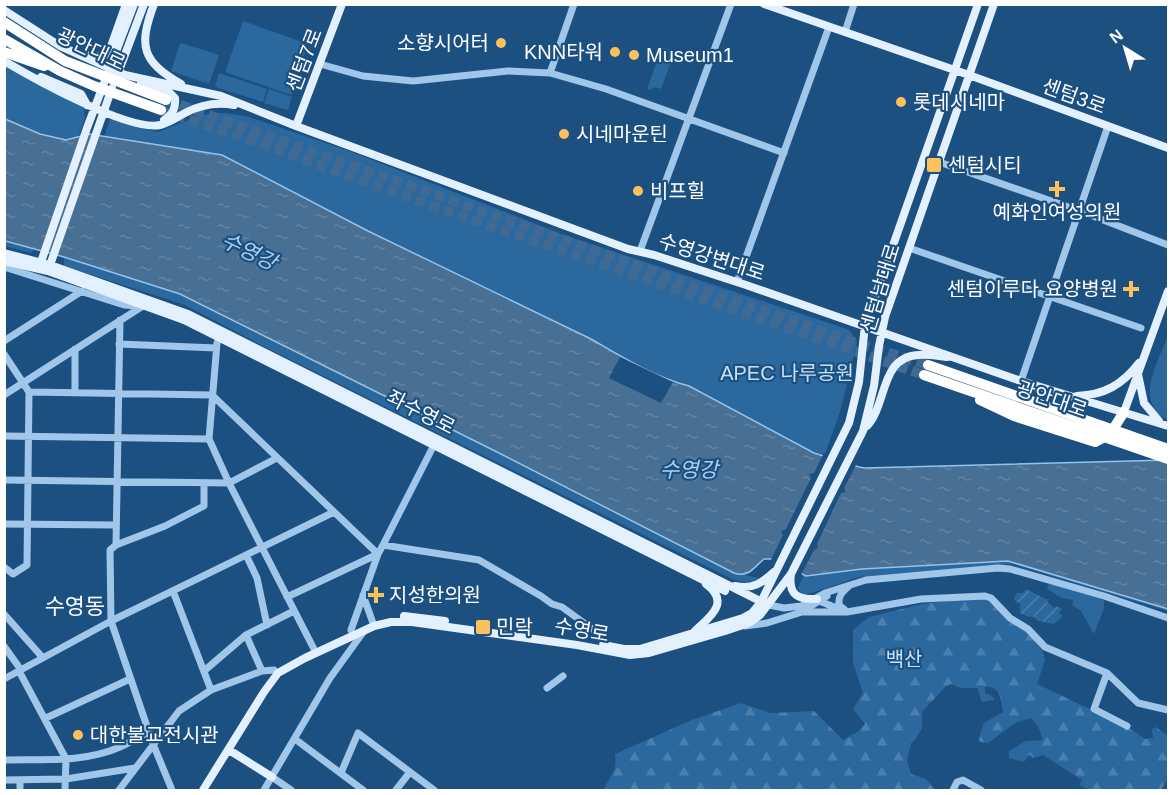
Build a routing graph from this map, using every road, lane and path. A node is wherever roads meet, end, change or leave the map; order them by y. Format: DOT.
graph roads {
  1 [pos="126,4"];
  2 [pos="134,4"];
  3 [pos="144,4"];
  4 [pos="153,4"];
  5 [pos="342,4"];
  6 [pos="574,4"];
  7 [pos="731,4"];
  8 [pos="764,4"];
  9 [pos="854,4"];
  10 [pos="978,4"];
  11 [pos="994,4"];
  12 [pos="4,10"];
  13 [pos="4,22"];
  14 [pos="829,27"];
  15 [pos="845,32"];
  16 [pos="4,39"];
  17 [pos="60,46"];
  18 [pos="4,54"];
  19 [pos="4,61"];
  20 [pos="320,64"];
  21 [pos="954,70"];
  22 [pos="60,71"];
  23 [pos="550,73"];
  24 [pos="125,75"];
  25 [pos="969,75"];
  26 [pos="187,87"];
  27 [pos="250,108"];
  28 [pos="690,118"];
  29 [pos="147,126"];
  30 [pos="296,126"];
  31 [pos="1108,126"];
  32 [pos="87,128"];
  33 [pos="1168,148"];
  34 [pos="784,153"];
  35 [pos="939,162"];
  36 [pos="1080,211"];
  37 [pos="1168,245"];
  38 [pos="909,248"];
  39 [pos="640,251"];
  40 [pos="4,253"];
  41 [pos="49,254"];
  42 [pos="4,261"];
  43 [pos="4,267"];
  44 [pos="44,267"];
  45 [pos="737,282"];
  46 [pos="82,291"];
  47 [pos="1168,291"];
  48 [pos="1050,297"];
  49 [pos="147,303"];
  50 [pos="1159,318"];
  51 [pos="120,320"];
  52 [pos="865,325"];
  53 [pos="1141,328"];
  54 [pos="881,331"];
  55 [pos="220,334"];
  56 [pos="4,342"];
  57 [pos="119,344"];
  58 [pos="1149,345"];
  59 [pos="216,348"];
  60 [pos="75,349"];
  61 [pos="4,354"];
  62 [pos="1145,356"];
  63 [pos="959,359"];
  64 [pos="1138,374"];
  65 [pos="1021,381"];
  66 [pos="23,383"];
  67 [pos="29,392"];
  68 [pos="75,392"];
  69 [pos="119,393"];
  70 [pos="4,395"];
  71 [pos="212,396"];
  72 [pos="1069,396"];
  73 [pos="1050,412"];
  74 [pos="1124,412"];
  75 [pos="1165,425"];
  76 [pos="862,431"];
  77 [pos="4,436"];
  78 [pos="27,436"];
  79 [pos="119,438"];
  80 [pos="209,439"];
  81 [pos="436,442"];
  82 [pos="1095,442"];
  83 [pos="1168,442"];
  84 [pos="1168,448"];
  85 [pos="278,458"];
  86 [pos="1168,459"];
  87 [pos="4,480"];
  88 [pos="27,480"];
  89 [pos="118,482"];
  90 [pos="204,483"];
  91 [pos="229,483"];
  92 [pos="334,512"];
  93 [pos="4,524"];
  94 [pos="27,525"];
  95 [pos="116,525"];
  96 [pos="116,544"];
  97 [pos="382,545"];
  98 [pos="261,548"];
  99 [pos="378,554"];
  100 [pos="246,555"];
  101 [pos="4,567"];
  102 [pos="778,568"];
  103 [pos="791,574"];
  104 [pos="702,579"];
  105 [pos="857,581"];
  106 [pos="722,583"];
  107 [pos="173,591"];
  108 [pos="363,595"];
  109 [pos="287,597"];
  110 [pos="819,600"];
  111 [pos="764,606"];
  112 [pos="294,611"];
  113 [pos="802,612"];
  114 [pos="847,612"];
  115 [pos="4,614"];
  116 [pos="1168,618"];
  117 [pos="111,621"];
  118 [pos="373,623"];
  119 [pos="267,625"];
  120 [pos="740,626"];
  121 [pos="351,630"];
  122 [pos="364,631"];
  123 [pos="692,634"];
  124 [pos="246,635"];
  125 [pos="4,646"];
  126 [pos="610,649"];
  127 [pos="314,651"];
  128 [pos="44,658"];
  129 [pos="274,670"];
  130 [pos="20,671"];
  131 [pos="204,671"];
  132 [pos="262,671"];
  133 [pos="1107,673"];
  134 [pos="563,676"];
  135 [pos="4,679"];
  136 [pos="130,679"];
  137 [pos="547,688"];
  138 [pos="211,690"];
  139 [pos="1168,710"];
  140 [pos="46,718"];
  141 [pos="1127,726"];
  142 [pos="148,732"];
  143 [pos="295,739"];
  144 [pos="153,744"];
  145 [pos="229,750"];
  146 [pos="66,759"];
  147 [pos="4,760"];
  148 [pos="135,768"];
  149 [pos="410,772"];
  150 [pos="341,773"];
  151 [pos="272,777"];
  152 [pos="66,779"];
  153 [pos="4,780"];
  154 [pos="20,781"];
  155 [pos="20,790"];
  156 [pos="65,790"];
  157 [pos="119,790"];
  158 [pos="172,790"];
  159 [pos="198,790"];
  160 [pos="202,790"];
  161 [pos="264,790"];
  162 [pos="291,790"];
  163 [pos="363,790"];
  164 [pos="396,790"];
  165 [pos="434,790"];
  166 [pos="953,790"];
  167 [pos="981,790"];
  1 -- 17 [label="main road"];
  2 -- 32 [label="main road"];
  3 -- 41 [label="main road"];
  4 -- 26 [label="main road"];
  5 -- 20 [label="main road, 센텀7로"];
  6 -- 23 [label="street"];
  7 -- 28 [label="street"];
  8 -- 14 [label="main road, 센텀3로"];
  9 -- 15 [label="street"];
  10 -- 21 [label="main road, 센텀남대로"];
  11 -- 25 [label="main road, 센텀남대로"];
  12 -- 17 [label="main road"];
  13 -- 22 [label="highway, 광안대로"];
  14 -- 15 [label="main road, 센텀3로"];
  14 -- 34 [label="street"];
  15 -- 21 [label="main road, 센텀3로"];
  16 -- 22 [label="highway, 광안대로"];
  17 -- 24 [label="main road"];
  18 -- 22 [label="highway"];
  18 -- 32 [label="main road"];
  19 -- 29 [label="main road"];
  20 -- 23 [label="street"];
  20 -- 30 [label="main road, 센텀7로"];
  21 -- 25 [label="main road, 센텀3로"];
  21 -- 52 [label="main road, 센텀남대로"];
  23 -- 28 [label="street"];
  24 -- 26 [label="main road"];
  24 -- 29 [label="main road"];
  25 -- 31 [label="main road, 센텀3로"];
  25 -- 35 [label="main road, 센텀남대로"];
  26 -- 27 [label="main road, 수영강변대로"];
  27 -- 29 [label="main road, 수영강변대로"];
  27 -- 30 [label="main road, 수영강변대로"];
  28 -- 34 [label="street"];
  28 -- 39 [label="street"];
  30 -- 39 [label="main road, 수영강변대로"];
  31 -- 33 [label="main road, 센텀3로"];
  31 -- 36 [label="street"];
  32 -- 41 [label="main road"];
  34 -- 45 [label="street"];
  35 -- 36 [label="street"];
  35 -- 38 [label="main road, 센텀남대로"];
  36 -- 37 [label="street"];
  36 -- 48 [label="street"];
  38 -- 48 [label="street"];
  38 -- 54 [label="main road, 센텀남대로"];
  39 -- 45 [label="main road, 수영강변대로"];
  40 -- 44 [label="main road, 좌수영로"];
  41 -- 44 [label="main road"];
  42 -- 44 [label="main road, 좌수영로"];
  43 -- 46 [label="street"];
  44 -- 49 [label="main road, 좌수영로"];
  45 -- 52 [label="main road, 수영강변대로"];
  46 -- 49 [label="street"];
  46 -- 56 [label="street"];
  47 -- 50 [label="main road"];
  48 -- 53 [label="street"];
  48 -- 65 [label="street"];
  49 -- 51 [label="street"];
  49 -- 55 [label="main road, 좌수영로"];
  50 -- 53 [label="street"];
  50 -- 58 [label="main road"];
  51 -- 57 [label="street"];
  51 -- 60 [label="street"];
  52 -- 54 [label="main road, 수영강변대로"];
  52 -- 102 [label="main road, 센텀남대로"];
  53 -- 58 [label="street"];
  54 -- 63 [label="main road, 수영강변대로"];
  54 -- 76 [label="main road, 센텀남대로"];
  55 -- 59 [label="street"];
  55 -- 81 [label="main road, 좌수영로"];
  55 -- 81 [label="main road, 좌수영로"];
  57 -- 59 [label="street"];
  57 -- 69 [label="street"];
  58 -- 62 [label="main road"];
  59 -- 71 [label="street"];
  60 -- 66 [label="street"];
  60 -- 68 [label="street"];
  61 -- 66 [label="street"];
  62 -- 64 [label="main road"];
  62 -- 72 [label="main road"];
  63 -- 65 [label="main road, 수영강변대로"];
  63 -- 76 [label="main road"];
  64 -- 74 [label="main road"];
  64 -- 75 [label="main road"];
  65 -- 72 [label="main road, 수영강변대로"];
  66 -- 67 [label="street"];
  66 -- 70 [label="street"];
  67 -- 68 [label="street"];
  67 -- 78 [label="street"];
  68 -- 69 [label="street"];
  69 -- 71 [label="street"];
  69 -- 79 [label="street"];
  71 -- 80 [label="street"];
  71 -- 85 [label="street"];
  72 -- 74 [label="main road, 수영강변대로"];
  73 -- 82 [label="highway, 광안대로"];
  73 -- 84 [label="highway, 광안대로"];
  73 -- 86 [label="highway, 광안대로"];
  74 -- 75 [label="main road, 수영강변대로"];
  74 -- 82 [label="highway"];
  76 -- 103 [label="main road, 센텀남대로"];
  77 -- 78 [label="street"];
  78 -- 79 [label="street"];
  78 -- 88 [label="street"];
  79 -- 80 [label="street"];
  79 -- 89 [label="street"];
  80 -- 91 [label="street"];
  81 -- 97 [label="street"];
  81 -- 104 [label="main road, 좌수영로"];
  81 -- 106 [label="main road, 좌수영로"];
  82 -- 83 [label="highway"];
  85 -- 91 [label="street"];
  85 -- 92 [label="street"];
  87 -- 88 [label="street"];
  88 -- 89 [label="street"];
  88 -- 94 [label="street"];
  89 -- 90 [label="street"];
  89 -- 95 [label="street"];
  90 -- 91 [label="street"];
  90 -- 96 [label="street"];
  91 -- 98 [label="street"];
  92 -- 98 [label="street"];
  92 -- 99 [label="street"];
  93 -- 94 [label="street"];
  94 -- 95 [label="street"];
  94 -- 101 [label="street"];
  95 -- 96 [label="street"];
  96 -- 117 [label="street"];
  97 -- 99 [label="street"];
  97 -- 126 [label="street"];
  98 -- 100 [label="street"];
  98 -- 109 [label="street"];
  99 -- 108 [label="street"];
  99 -- 109 [label="street"];
  100 -- 107 [label="street"];
  100 -- 119 [label="street"];
  102 -- 106 [label="main road"];
  102 -- 111 [label="main road, 센텀남대로"];
  103 -- 110 [label="main road"];
  103 -- 111 [label="main road, 센텀남대로"];
  104 -- 111 [label="main road, 좌수영로"];
  104 -- 123 [label="main road"];
  105 -- 110 [label="street"];
  105 -- 114 [label="street"];
  105 -- 116 [label="street"];
  106 -- 111 [label="main road, 좌수영로"];
  107 -- 117 [label="street"];
  107 -- 131 [label="street"];
  108 -- 118 [label="street"];
  108 -- 121 [label="street"];
  109 -- 112 [label="street"];
  110 -- 111 [label="street"];
  110 -- 113 [label="street"];
  110 -- 114 [label="street"];
  111 -- 113 [label="street"];
  111 -- 120 [label="main road, 수영로"];
  111 -- 123 [label="main road, 수영로"];
  112 -- 119 [label="street"];
  112 -- 127 [label="street"];
  113 -- 114 [label="street"];
  113 -- 120 [label="street"];
  114 -- 133 [label="street"];
  115 -- 128 [label="street"];
  117 -- 128 [label="street"];
  117 -- 136 [label="street"];
  118 -- 121 [label="main road, 수영로"];
  118 -- 122 [label="main road, 수영로"];
  118 -- 126 [label="main road, 수영로"];
  119 -- 124 [label="street"];
  120 -- 126 [label="main road, 수영로"];
  121 -- 127 [label="main road, 수영로"];
  122 -- 127 [label="main road, 수영로"];
  122 -- 143 [label="street"];
  123 -- 126 [label="main road, 수영로"];
  124 -- 131 [label="street"];
  124 -- 132 [label="street"];
  125 -- 130 [label="street"];
  127 -- 129 [label="main road, 수영로"];
  127 -- 145 [label="main road, 수영로"];
  128 -- 130 [label="street"];
  129 -- 132 [label="street"];
  129 -- 159 [label="main road, 수영로"];
  130 -- 135 [label="street"];
  130 -- 140 [label="street"];
  131 -- 138 [label="street"];
  132 -- 138 [label="street"];
  133 -- 139 [label="street"];
  133 -- 141 [label="street"];
  134 -- 137 [label="street"];
  136 -- 140 [label="street"];
  136 -- 142 [label="street"];
  138 -- 144 [label="street"];
  140 -- 146 [label="street"];
  142 -- 144 [label="street"];
  142 -- 146 [label="street"];
  143 -- 150 [label="street"];
  143 -- 151 [label="street"];
  144 -- 148 [label="street"];
  144 -- 158 [label="street"];
  145 -- 151 [label="main road"];
  145 -- 160 [label="main road, 수영로"];
  146 -- 147 [label="street"];
  146 -- 152 [label="street"];
  148 -- 152 [label="street"];
  148 -- 157 [label="street"];
  149 -- 150 [label="street"];
  149 -- 164 [label="street"];
  149 -- 165 [label="street"];
  150 -- 163 [label="street"];
  151 -- 161 [label="street"];
  151 -- 162 [label="street"];
  152 -- 154 [label="street"];
  152 -- 156 [label="street"];
  153 -- 154 [label="street"];
  154 -- 155 [label="street"];
  166 -- 167 [label="street"];
}
